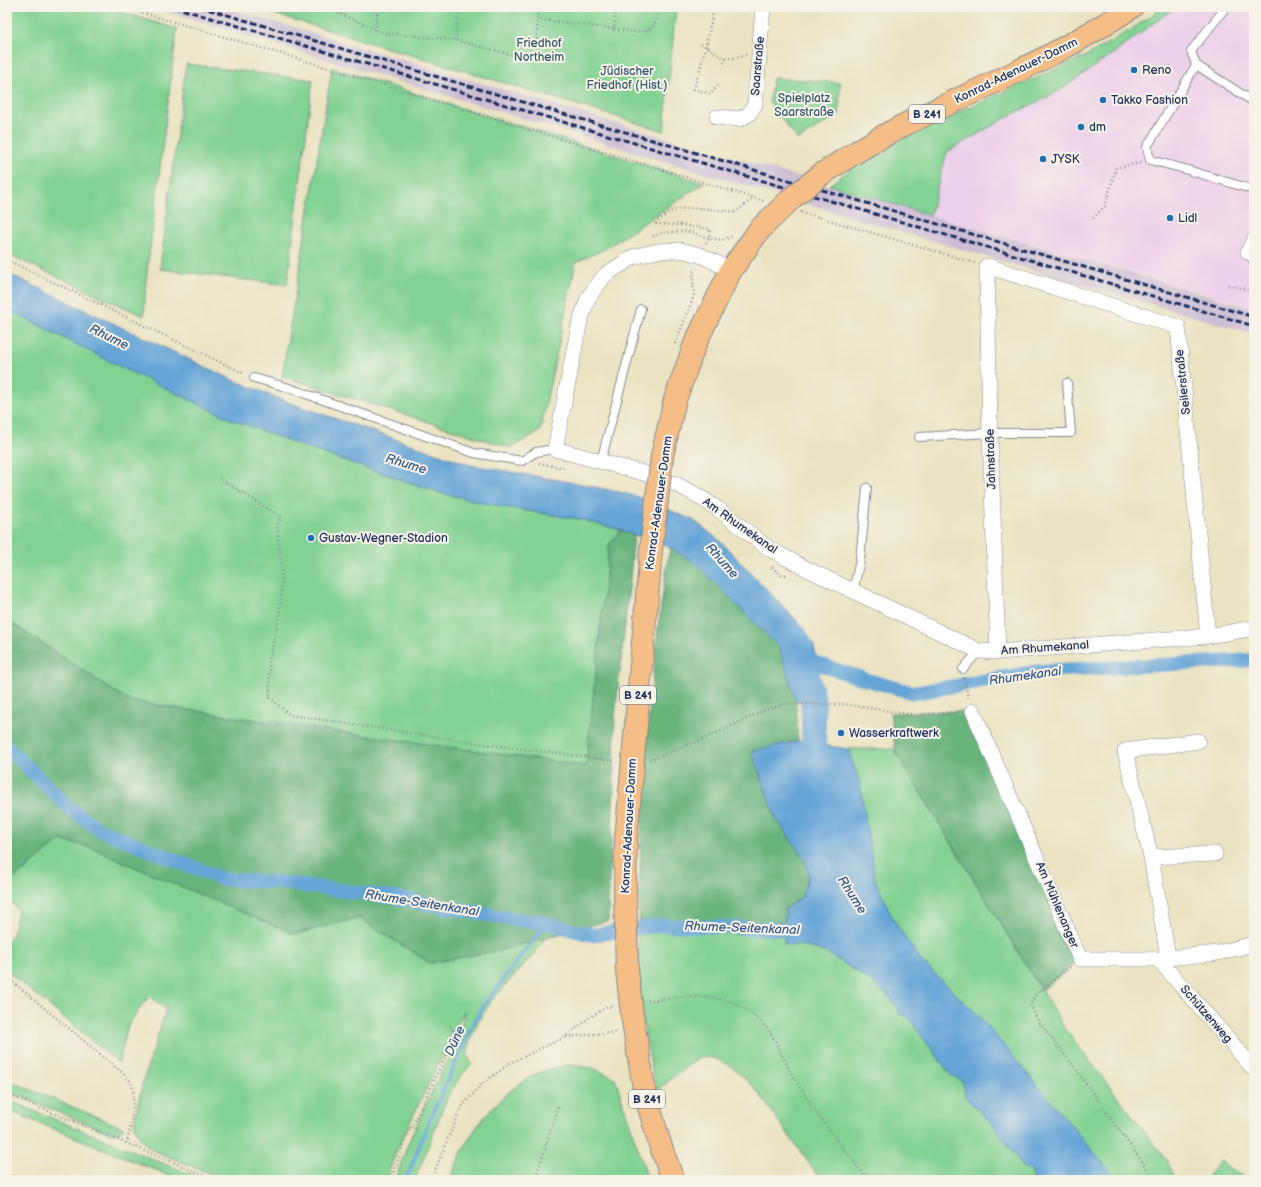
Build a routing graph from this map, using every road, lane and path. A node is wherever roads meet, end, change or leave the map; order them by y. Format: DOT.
graph roads {
  1 [pos="123,7"];
  2 [pos="314,7"];
  3 [pos="378,7"];
  4 [pos="459,7"];
  5 [pos="538,7"];
  6 [pos="616,7"];
  7 [pos="659,7"];
  8 [pos="724,7"];
  9 [pos="763,7"];
  10 [pos="1132,7"];
  11 [pos="1226,7"];
  12 [pos="329,8"];
  13 [pos="706,8"];
  14 [pos="713,8"];
  15 [pos="538,19"];
  16 [pos="613,29"];
  17 [pos="375,30"];
  18 [pos="455,40"];
  19 [pos="701,44"];
  20 [pos="706,46"];
  21 [pos="759,53"];
  22 [pos="726,58"];
  23 [pos="724,63"];
  24 [pos="1196,65"];
  25 [pos="718,85"];
  26 [pos="1254,102"];
  27 [pos="717,117"];
  28 [pos="1150,160"];
  29 [pos="1254,190"];
  30 [pos="754,198"];
  31 [pos="769,203"];
  32 [pos="799,211"];
  33 [pos="1093,218"];
  34 [pos="739,232"];
  35 [pos="709,238"];
  36 [pos="700,256"];
  37 [pos="7,260"];
  38 [pos="987,266"];
  39 [pos="731,270"];
  40 [pos="1228,285"];
  41 [pos="1254,291"];
  42 [pos="641,309"];
  43 [pos="254,378"];
  44 [pos="1067,383"];
  45 [pos="990,433"];
  46 [pos="919,437"];
  47 [pos="554,449"];
  48 [pos="601,461"];
  49 [pos="219,478"];
  50 [pos="868,488"];
  51 [pos="853,591"];
  52 [pos="1254,628"];
  53 [pos="1208,636"];
  54 [pos="979,651"];
  55 [pos="998,652"];
  56 [pos="963,670"];
  57 [pos="971,707"];
  58 [pos="1198,741"];
  59 [pos="614,761"];
  60 [pos="647,762"];
  61 [pos="1215,854"];
  62 [pos="1151,857"];
  63 [pos="1254,944"];
  64 [pos="1163,958"];
  65 [pos="1080,959"];
  66 [pos="7,977"];
  67 [pos="629,1013"];
  68 [pos="450,1026"];
  69 [pos="565,1037"];
  70 [pos="1254,1069"];
  71 [pos="7,1094"];
  72 [pos="558,1106"];
  73 [pos="127,1143"];
  74 [pos="216,1180"];
  75 [pos="391,1180"];
  76 [pos="432,1180"];
  77 [pos="535,1180"];
  78 [pos="673,1180"];
  79 [pos="868,1180"];
  80 [pos="1155,1180"];
  1 -- 30 [label="path"];
  2 -- 12 [label="path"];
  3 -- 17 [label="path"];
  4 -- 18 [label="path"];
  5 -- 15 [label="path"];
  6 -- 16 [label="path"];
  7 -- 16 [label="path"];
  8 -- 14 [label="path"];
  9 -- 21 [label="street, Saarstraße"];
  10 -- 39 [label="main road, Konrad-Adenauer-Damm / B 241, bridge"];
  11 -- 24 [label="lane"];
  12 -- 17 [label="path"];
  13 -- 14 [label="path"];
  14 -- 20 [label="path"];
  15 -- 16 [label="path"];
  15 -- 18 [label="path"];
  17 -- 18 [label="path"];
  19 -- 20 [label="path"];
  20 -- 22 [label="path"];
  20 -- 25 [label="path"];
  21 -- 22 [label="path"];
  21 -- 27 [label="street, Saarstraße"];
  22 -- 23 [label="path"];
  24 -- 26 [label="lane"];
  24 -- 28 [label="lane"];
  28 -- 29 [label="lane"];
  28 -- 33 [label="path"];
  30 -- 31 [label="path"];
  30 -- 35 [label="path"];
  32 -- 38 [label="path"];
  34 -- 35 [label="path"];
  35 -- 36 [label="path"];
  36 -- 39 [label="street"];
  36 -- 47 [label="street"];
  37 -- 43 [label="path"];
  38 -- 45 [label="street, Jahnstraße"];
  38 -- 53 [label="street, Seilerstraße"];
  39 -- 67 [label="main road, Konrad-Adenauer-Damm / B 241, bridge"];
  40 -- 41 [label="path"];
  42 -- 48 [label="lane"];
  43 -- 47 [label="lane"];
  44 -- 45 [label="lane"];
  45 -- 46 [label="lane"];
  45 -- 55 [label="street, Jahnstraße"];
  47 -- 48 [label="street, Am Rhumekanal"];
  48 -- 51 [label="street, Am Rhumekanal"];
  49 -- 59 [label="path"];
  50 -- 51 [label="lane"];
  51 -- 54 [label="street, Am Rhumekanal"];
  52 -- 53 [label="street, Am Rhumekanal"];
  53 -- 55 [label="street, Am Rhumekanal"];
  54 -- 55 [label="street, Am Rhumekanal"];
  54 -- 56 [label="lane"];
  56 -- 57 [label="path"];
  57 -- 60 [label="path"];
  57 -- 65 [label="street, Am Mühlenanger"];
  58 -- 62 [label="street"];
  61 -- 62 [label="street"];
  62 -- 64 [label="street"];
  63 -- 64 [label="street, Am Mühlenanger"];
  64 -- 65 [label="street, Am Mühlenanger"];
  64 -- 70 [label="street, Schützenweg"];
  65 -- 80 [label="path"];
  66 -- 73 [label="path"];
  67 -- 69 [label="path"];
  67 -- 69 [label="path"];
  67 -- 78 [label="main road, Konrad-Adenauer-Damm / B 241"];
  67 -- 79 [label="path"];
  68 -- 75 [label="path"];
  69 -- 76 [label="path"];
  71 -- 73 [label="path"];
  72 -- 77 [label="path"];
  73 -- 74 [label="path"];
}
